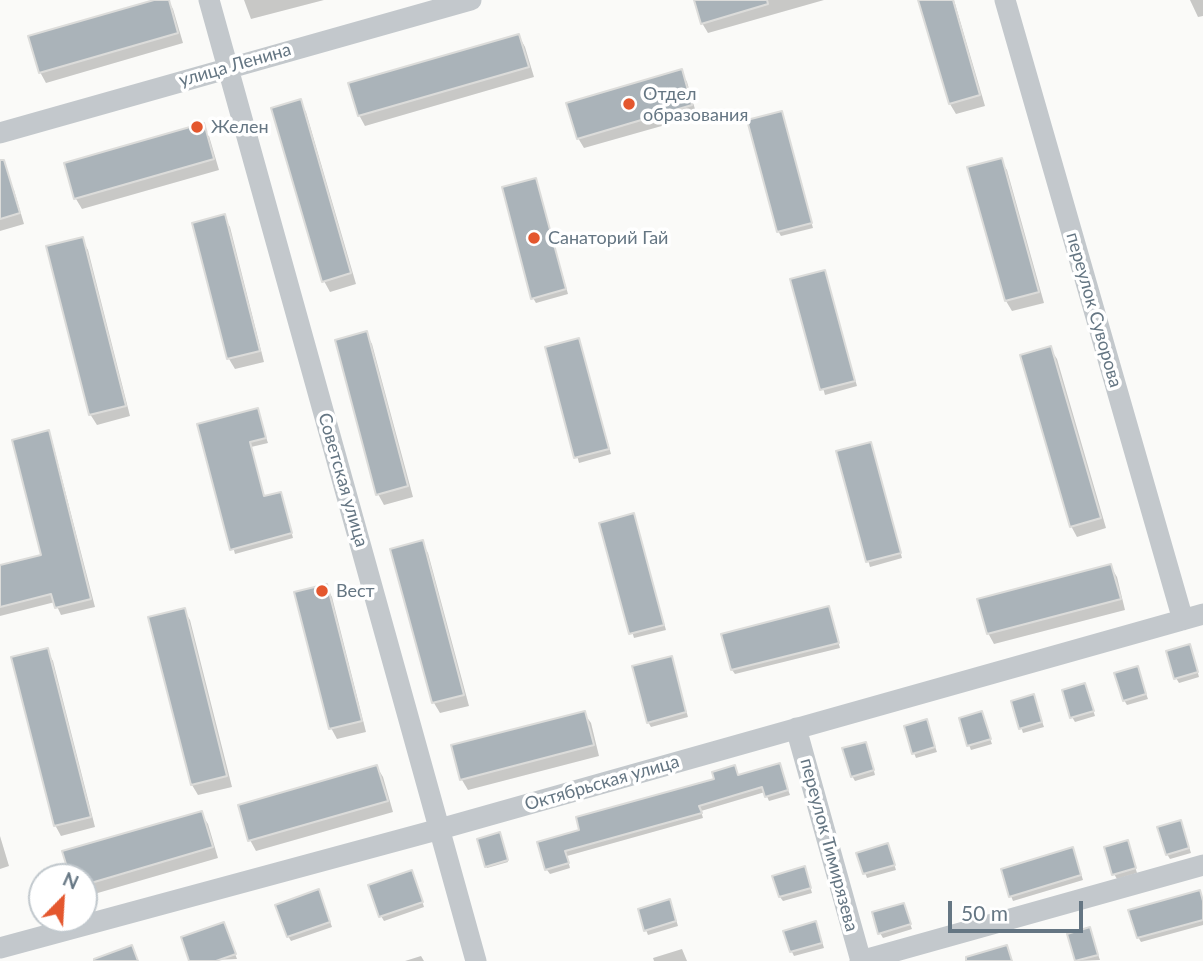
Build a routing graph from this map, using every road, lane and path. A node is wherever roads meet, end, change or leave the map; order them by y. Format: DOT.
graph roads {
  1 [pos="209,0"];
  2 [pos="471,0"];
  3 [pos="1005,0"];
  4 [pos="228,67"];
  5 [pos="0,133"];
  6 [pos="1193,617"];
  7 [pos="796,729"];
  8 [pos="440,828"];
  9 [pos="1203,865"];
  10 [pos="0,948"];
  11 [pos="476,961"];
  12 [pos="861,961"];
  1 -- 4 [label="street, Советская улица"];
  2 -- 4 [label="street, улица Ленина"];
  3 -- 6 [label="street, переулок Суворова"];
  4 -- 5 [label="street, улица Ленина"];
  4 -- 8 [label="street, Советская улица"];
  6 -- 7 [label="street, Октябрьская улица"];
  7 -- 8 [label="street, Октябрьская улица"];
  7 -- 12 [label="street, переулок Тимирязева"];
  8 -- 10 [label="street, Октябрьская улица"];
  8 -- 11 [label="street, Советская улица"];
  9 -- 12 [label="street"];
}
